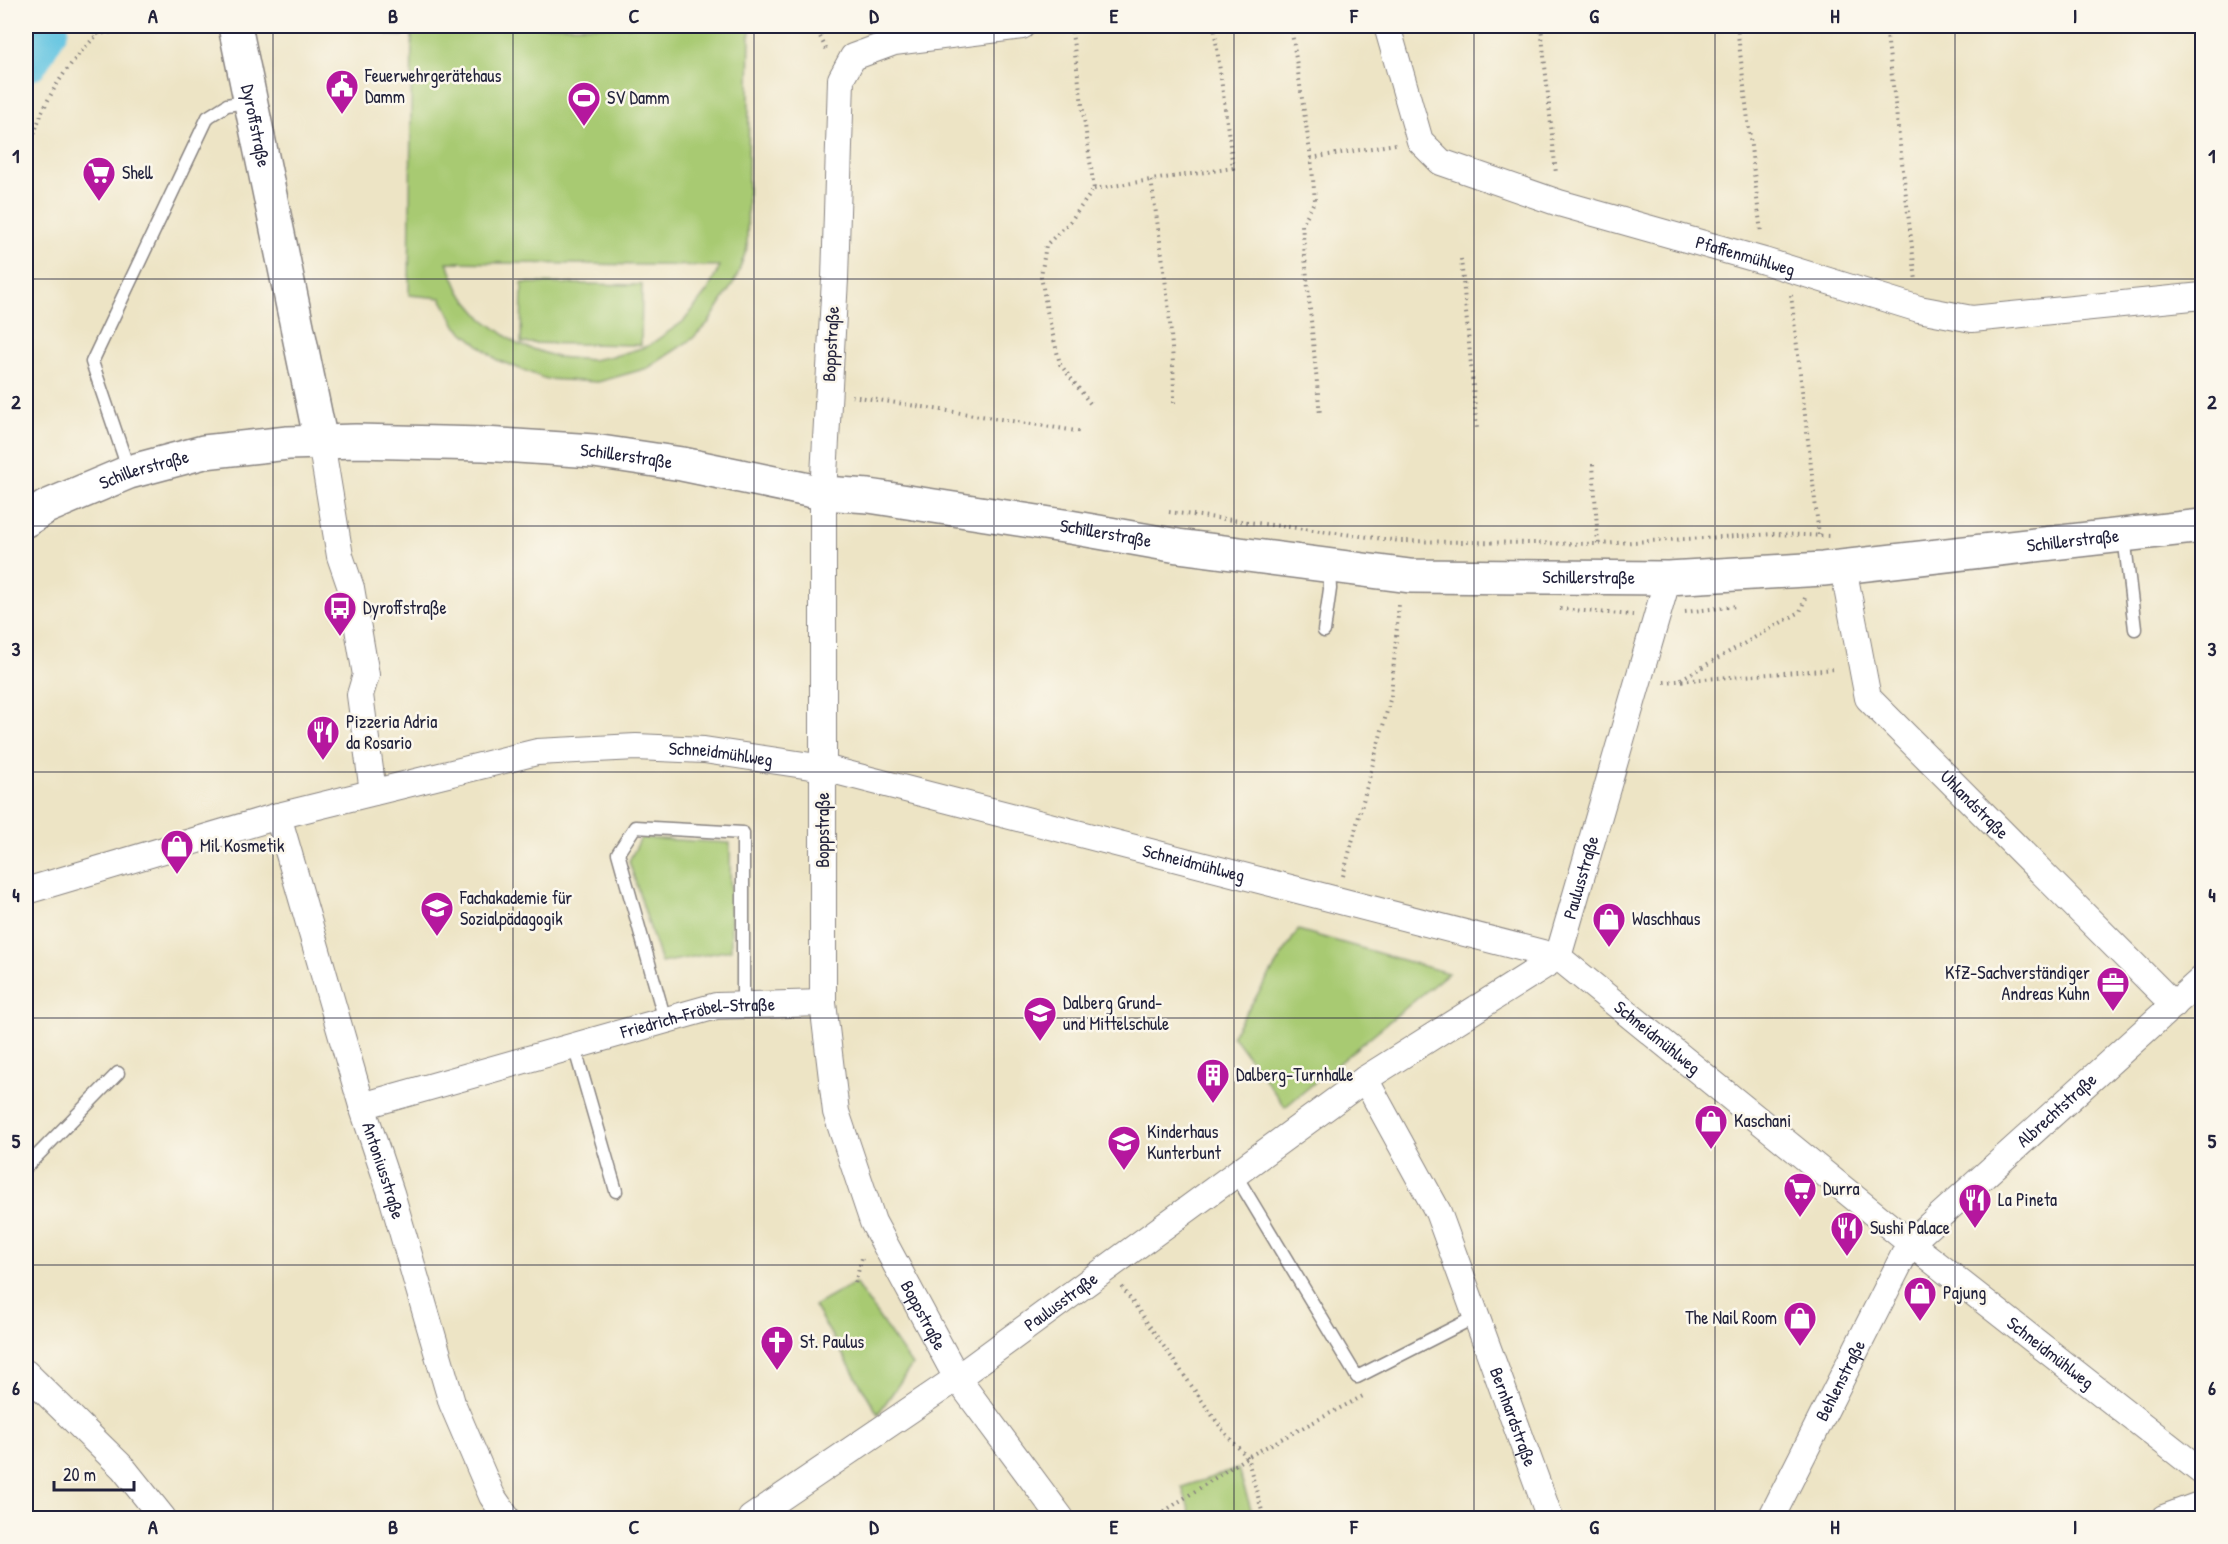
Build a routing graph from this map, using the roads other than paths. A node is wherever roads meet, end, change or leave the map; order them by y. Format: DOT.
graph roads {
  1 [pos="234,26"];
  2 [pos="1022,26"];
  3 [pos="1387,26"];
  4 [pos="250,101"];
  5 [pos="2202,296"];
  6 [pos="321,442"];
  7 [pos="129,472"];
  8 [pos="823,493"];
  9 [pos="26,520"];
  10 [pos="2202,526"];
  11 [pos="2124,535"];
  12 [pos="1826,561"];
  13 [pos="1329,566"];
  14 [pos="1668,578"];
  15 [pos="2135,629"];
  16 [pos="1324,631"];
  17 [pos="824,768"];
  18 [pos="374,792"];
  19 [pos="278,816"];
  20 [pos="26,891"];
  21 [pos="1558,957"];
  22 [pos="2202,979"];
  23 [pos="823,1003"];
  24 [pos="743,1005"];
  25 [pos="2174,1005"];
  26 [pos="665,1020"];
  27 [pos="574,1046"];
  28 [pos="118,1073"];
  29 [pos="1365,1079"];
  30 [pos="362,1106"];
  31 [pos="26,1167"];
  32 [pos="1235,1174"];
  33 [pos="616,1191"];
  34 [pos="1910,1243"];
  35 [pos="1477,1316"];
  36 [pos="26,1373"];
  37 [pos="957,1378"];
  38 [pos="2202,1472"];
  39 [pos="2202,1504"];
  40 [pos="163,1518"];
  41 [pos="507,1518"];
  42 [pos="751,1518"];
  43 [pos="1061,1518"];
  44 [pos="1550,1518"];
  45 [pos="1772,1518"];
  46 [pos="2164,1518"];
  1 -- 4 [label="main road, Dyroffstraße"];
  2 -- 8 [label="street, Boppstraße"];
  3 -- 5 [label="street, Pfaffenmühlweg"];
  4 -- 6 [label="main road, Dyroffstraße"];
  4 -- 7 [label="lane"];
  6 -- 7 [label="main road, Schillerstraße"];
  6 -- 8 [label="main road, Schillerstraße"];
  6 -- 18 [label="street, Dyroffstraße"];
  7 -- 9 [label="main road, Schillerstraße"];
  8 -- 13 [label="main road, Schillerstraße"];
  8 -- 17 [label="street, Boppstraße"];
  10 -- 11 [label="main road, Schillerstraße"];
  11 -- 12 [label="main road, Schillerstraße"];
  11 -- 15 [label="lane"];
  12 -- 14 [label="main road, Schillerstraße"];
  12 -- 25 [label="street, Uhlandstraße"];
  13 -- 14 [label="main road, Schillerstraße"];
  13 -- 16 [label="lane"];
  14 -- 21 [label="street, Paulusstraße"];
  17 -- 18 [label="street, Schneidmühlweg"];
  17 -- 21 [label="street, Schneidmühlweg"];
  17 -- 23 [label="street, Boppstraße"];
  18 -- 19 [label="street, Schneidmühlweg"];
  19 -- 20 [label="street, Schneidmühlweg"];
  19 -- 30 [label="street, Antoniusstraße"];
  21 -- 29 [label="street, Paulusstraße"];
  21 -- 34 [label="street, Schneidmühlweg"];
  22 -- 25 [label="street, Albrechtstraße"];
  23 -- 24 [label="street, Friedrich-Fröbel-Straße"];
  23 -- 37 [label="street, Boppstraße"];
  24 -- 26 [label="street, Friedrich-Fröbel-Straße"];
  24 -- 26 [label="lane"];
  25 -- 34 [label="street, Albrechtstraße"];
  26 -- 27 [label="street, Friedrich-Fröbel-Straße"];
  27 -- 30 [label="street, Friedrich-Fröbel-Straße"];
  27 -- 33 [label="lane"];
  28 -- 31 [label="lane"];
  29 -- 32 [label="street, Paulusstraße"];
  29 -- 35 [label="street"];
  30 -- 41 [label="street, Antoniusstraße"];
  32 -- 35 [label="lane"];
  32 -- 37 [label="street, Paulusstraße"];
  34 -- 38 [label="street, Schneidmühlweg"];
  34 -- 45 [label="street, Behlenstraße"];
  35 -- 44 [label="street, Bernhardstraße"];
  36 -- 40 [label="street"];
  37 -- 42 [label="street, Paulusstraße"];
  37 -- 43 [label="street, Boppstraße"];
  39 -- 46 [label="street"];
}
